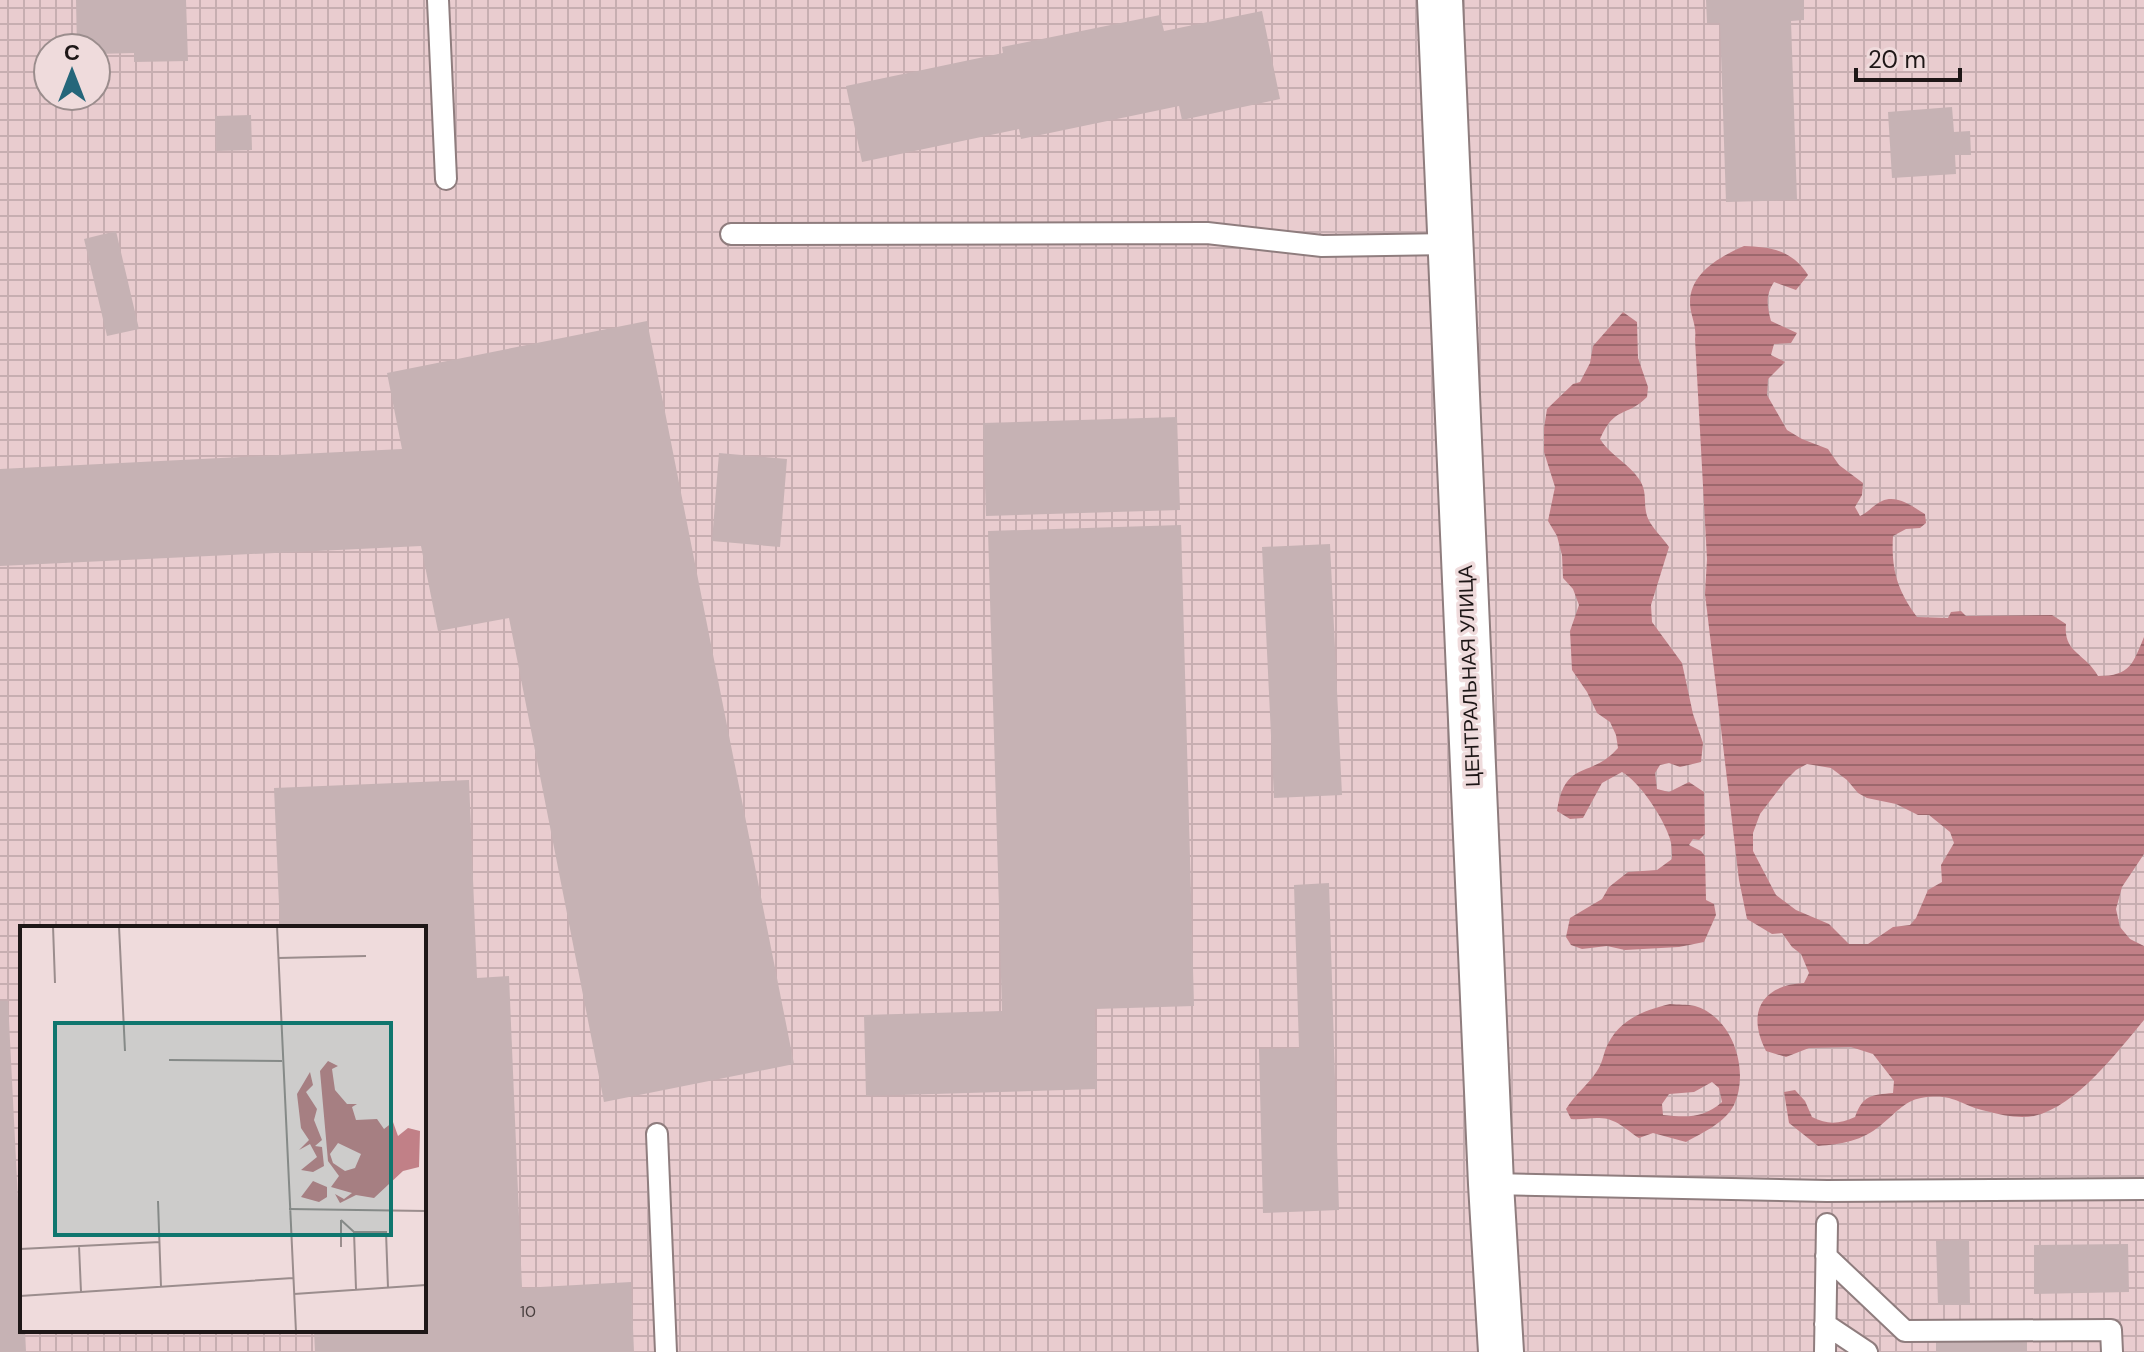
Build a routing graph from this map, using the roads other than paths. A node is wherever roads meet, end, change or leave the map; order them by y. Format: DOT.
graph roads {
  1 [pos="438,0"];
  2 [pos="1440,0"];
  3 [pos="446,179"];
  4 [pos="731,234"];
  5 [pos="1450,244"];
  6 [pos="657,1134"];
  7 [pos="1491,1184"];
  8 [pos="2144,1189"];
  9 [pos="1827,1224"];
  10 [pos="1826,1256"];
  11 [pos="1825,1324"];
  12 [pos="1905,1331"];
  13 [pos="666,1352"];
  14 [pos="1501,1352"];
  15 [pos="1825,1352"];
  16 [pos="1867,1352"];
  17 [pos="1906,1352"];
  18 [pos="2112,1352"];
  1 -- 3 [label="lane"];
  2 -- 5 [label="street, ЦЕНТРАЛЬНАЯ УЛИЦА"];
  4 -- 5 [label="lane"];
  5 -- 7 [label="street, ЦЕНТРАЛЬНАЯ УЛИЦА"];
  6 -- 13 [label="lane"];
  7 -- 8 [label="lane"];
  7 -- 14 [label="street, ЦЕНТРАЛЬНАЯ УЛИЦА"];
  9 -- 10 [label="lane"];
  10 -- 11 [label="lane"];
  10 -- 12 [label="lane"];
  11 -- 15 [label="lane"];
  11 -- 16 [label="lane"];
  12 -- 17 [label="lane"];
  12 -- 18 [label="lane"];
}
